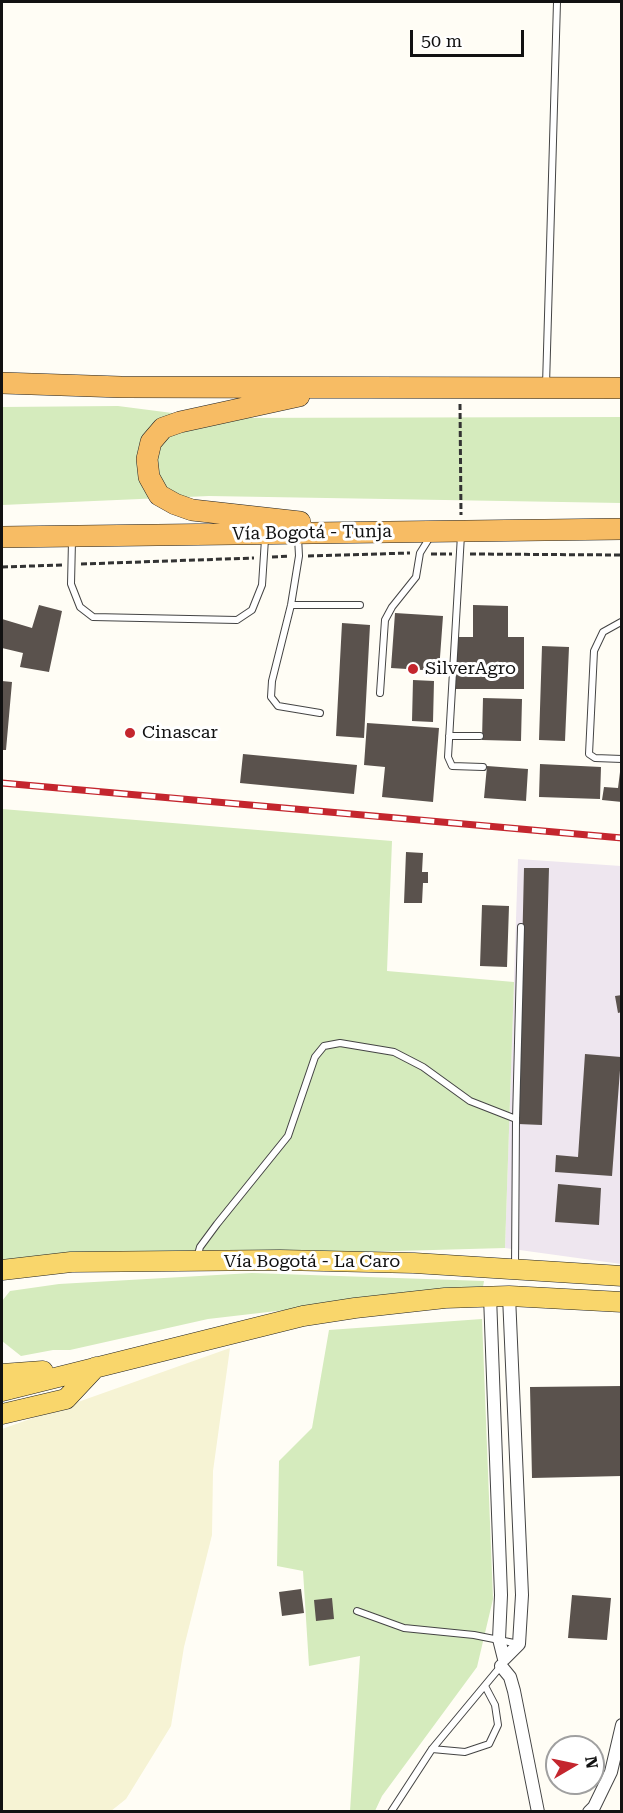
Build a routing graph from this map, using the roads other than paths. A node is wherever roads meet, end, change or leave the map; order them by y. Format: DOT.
graph roads {
  1 [pos="557,2"];
  2 [pos="14,381"];
  3 [pos="338,387"];
  4 [pos="546,388"];
  5 [pos="621,388"];
  6 [pos="621,528"];
  7 [pos="434,531"];
  8 [pos="461,531"];
  9 [pos="382,532"];
  10 [pos="265,534"];
  11 [pos="298,534"];
  12 [pos="2,537"];
  13 [pos="72,537"];
  14 [pos="291,605"];
  15 [pos="360,605"];
  16 [pos="621,616"];
  17 [pos="621,622"];
  18 [pos="380,693"];
  19 [pos="320,713"];
  20 [pos="449,736"];
  21 [pos="480,736"];
  22 [pos="621,759"];
  23 [pos="483,767"];
  24 [pos="521,927"];
  25 [pos="516,1119"];
  26 [pos="71,1262"];
  27 [pos="197,1262"];
  28 [pos="515,1268"];
  29 [pos="2,1270"];
  30 [pos="621,1276"];
  31 [pos="2,1281"];
  32 [pos="500,1296"];
  33 [pos="621,1302"];
  34 [pos="2,1360"];
  35 [pos="96,1367"];
  36 [pos="2,1374"];
  37 [pos="2,1383"];
  38 [pos="2,1391"];
  39 [pos="2,1402"];
  40 [pos="2,1414"];
  41 [pos="357,1611"];
  42 [pos="499,1639"];
  43 [pos="519,1644"];
  44 [pos="501,1666"];
  45 [pos="485,1686"];
  46 [pos="621,1725"];
  47 [pos="432,1749"];
  48 [pos="391,1812"];
  49 [pos="538,1812"];
  50 [pos="589,1812"];
  1 -- 4 [label="lane"];
  2 -- 3 [label="highway"];
  3 -- 4 [label="highway"];
  3 -- 9 [label="highway"];
  4 -- 5 [label="highway"];
  6 -- 8 [label="highway, Vía Bogotá - Tunja"];
  7 -- 8 [label="highway, Vía Bogotá - Tunja"];
  7 -- 9 [label="highway, Vía Bogotá - Tunja"];
  7 -- 18 [label="lane"];
  8 -- 20 [label="lane"];
  9 -- 11 [label="highway, Vía Bogotá - Tunja"];
  10 -- 11 [label="highway, Vía Bogotá - Tunja"];
  10 -- 13 [label="highway, Vía Bogotá - Tunja"];
  10 -- 13 [label="lane"];
  11 -- 14 [label="lane"];
  12 -- 13 [label="highway, Vía Bogotá - Tunja"];
  14 -- 15 [label="lane"];
  14 -- 19 [label="lane"];
  16 -- 17 [label="lane"];
  17 -- 22 [label="lane"];
  20 -- 21 [label="lane"];
  20 -- 23 [label="lane"];
  24 -- 25 [label="lane"];
  25 -- 27 [label="lane"];
  25 -- 28 [label="lane"];
  26 -- 27 [label="main road, Vía Bogotá - La Caro"];
  26 -- 29 [label="main road, Vía Bogotá - La Caro"];
  26 -- 31 [label="main road"];
  27 -- 28 [label="main road, Vía Bogotá - La Caro"];
  28 -- 30 [label="main road, Vía Bogotá - La Caro"];
  32 -- 33 [label="main road"];
  32 -- 35 [label="main road"];
  32 -- 42 [label="street"];
  32 -- 43 [label="street"];
  34 -- 35 [label="main road"];
  35 -- 36 [label="main road"];
  35 -- 37 [label="main road"];
  35 -- 38 [label="main road"];
  35 -- 39 [label="main road"];
  35 -- 40 [label="main road"];
  41 -- 42 [label="lane"];
  42 -- 43 [label="lane"];
  42 -- 43 [label="street"];
  44 -- 45 [label="lane"];
  44 -- 49 [label="street"];
  45 -- 47 [label="lane"];
  45 -- 47 [label="lane"];
  46 -- 50 [label="street"];
  47 -- 48 [label="lane"];
}
